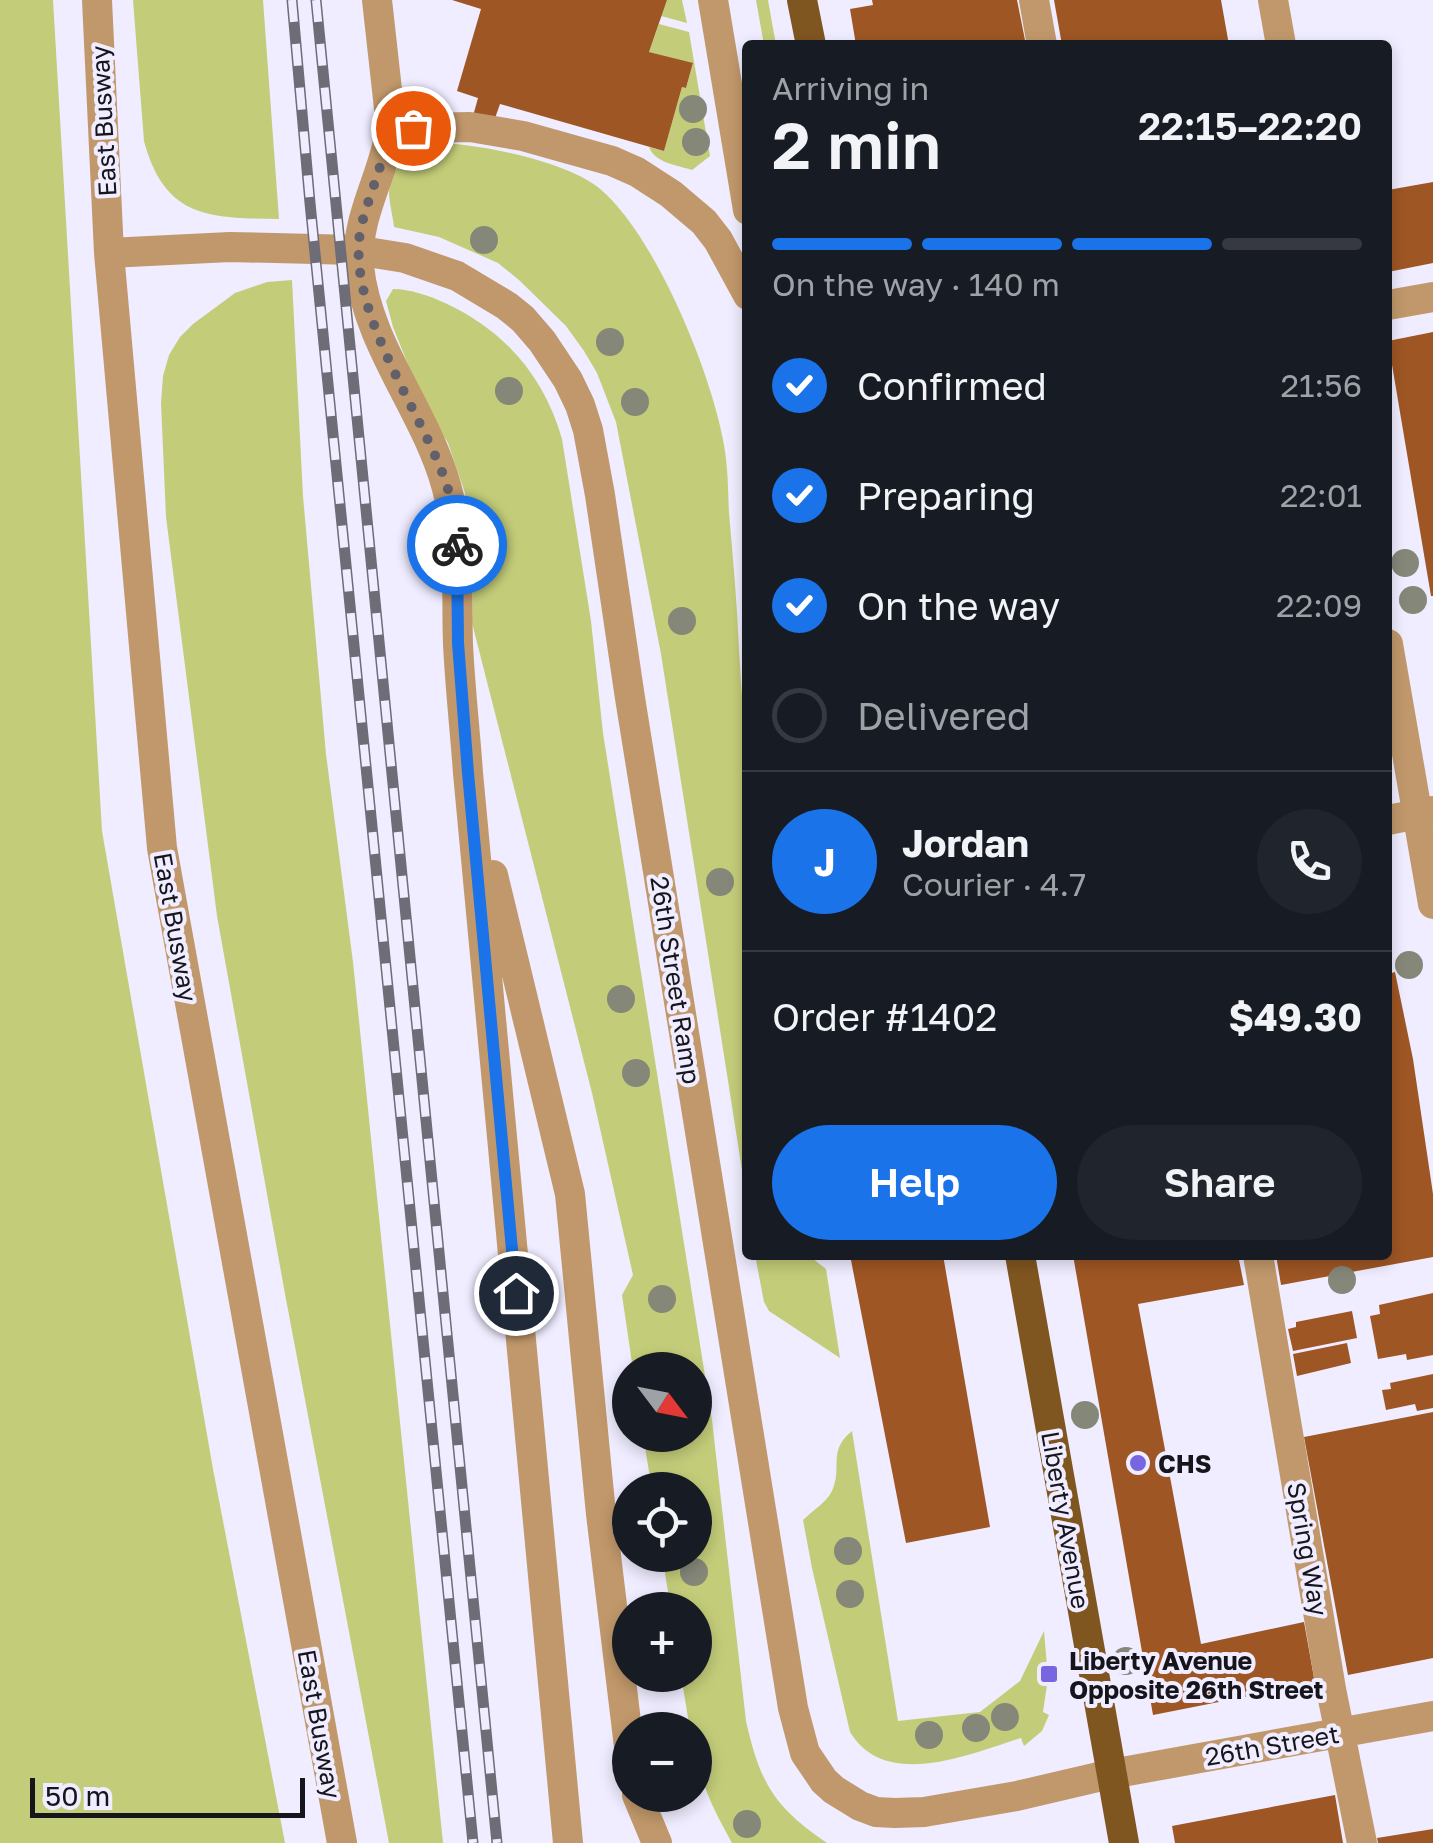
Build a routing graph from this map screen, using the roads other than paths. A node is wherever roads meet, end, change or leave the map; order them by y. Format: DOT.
graph roads {
  1 [pos="98,0"];
  2 [pos="377,0"];
  3 [pos="712,0"];
  4 [pos="802,0"];
  5 [pos="1034,0"];
  6 [pos="1274,0"];
  7 [pos="809,40"];
  8 [pos="1041,40"];
  9 [pos="1281,40"];
  10 [pos="389,143"];
  11 [pos="742,175"];
  12 [pos="110,253"];
  13 [pos="742,284"];
  14 [pos="1433,296"];
  15 [pos="1392,303"];
  16 [pos="1392,671"];
  17 [pos="468,773"];
  18 [pos="1413,815"];
  19 [pos="1433,904"];
  20 [pos="1021,1260"];
  21 [pos="1259,1260"];
  22 [pos="625,1712"];
  23 [pos="1433,1716"];
  24 [pos="1341,1732"];
  25 [pos="1111,1774"];
  26 [pos="644,1812"];
  27 [pos="342,1843"];
  28 [pos="568,1843"];
  29 [pos="657,1843"];
  30 [pos="1124,1843"];
  31 [pos="1362,1843"];
  1 -- 12 [label="street, East Busway"];
  2 -- 10 [label="street"];
  3 -- 11 [label="street"];
  4 -- 7 [label="main road"];
  5 -- 8 [label="street"];
  6 -- 9 [label="street"];
  10 -- 13 [label="street"];
  10 -- 17 [label="street"];
  12 -- 25 [label="street, 26th Street Ramp"];
  12 -- 27 [label="street, East Busway"];
  14 -- 15 [label="street"];
  16 -- 18 [label="street"];
  17 -- 22 [label="street"];
  17 -- 28 [label="street"];
  18 -- 19 [label="street"];
  20 -- 25 [label="main road, Liberty Avenue"];
  21 -- 24 [label="street, Spring Way"];
  23 -- 24 [label="street, 26th Street"];
  24 -- 25 [label="street, 26th Street"];
  24 -- 31 [label="street, Spring Way"];
  25 -- 30 [label="main road, Liberty Avenue"];
  26 -- 29 [label="street"];
}
